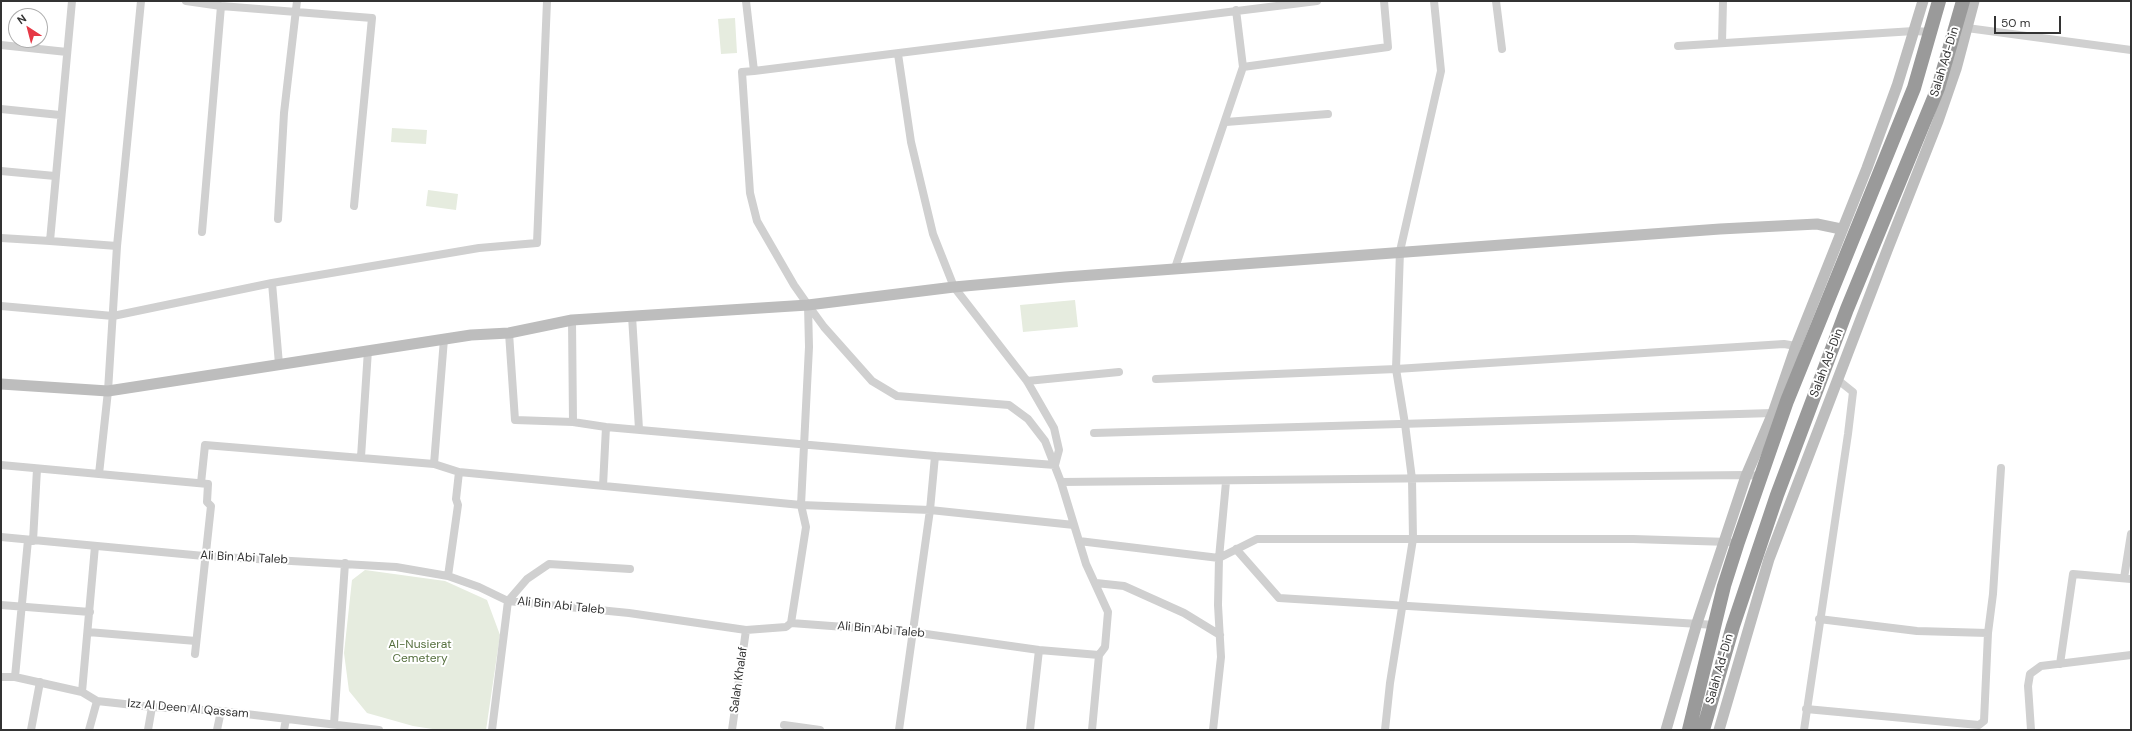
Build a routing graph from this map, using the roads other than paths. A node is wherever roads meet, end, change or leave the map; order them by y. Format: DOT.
graph roads {
  1 [pos="72,1"];
  2 [pos="141,1"];
  3 [pos="186,1"];
  4 [pos="297,1"];
  5 [pos="547,1"];
  6 [pos="746,1"];
  7 [pos="1317,1"];
  8 [pos="1384,1"];
  9 [pos="1434,1"];
  10 [pos="1496,1"];
  11 [pos="1723,1"];
  12 [pos="1923,1"];
  13 [pos="1939,1"];
  14 [pos="1962,1"];
  15 [pos="1974,1"];
  16 [pos="221,6"];
  17 [pos="1236,10"];
  18 [pos="296,12"];
  19 [pos="1967,28"];
  20 [pos="1914,31"];
  21 [pos="1931,32"];
  22 [pos="1722,43"];
  23 [pos="1,45"];
  24 [pos="1678,46"];
  25 [pos="1502,49"];
  26 [pos="2131,50"];
  27 [pos="67,52"];
  28 [pos="898,54"];
  29 [pos="1243,67"];
  30 [pos="754,71"];
  31 [pos="1,109"];
  32 [pos="1328,114"];
  33 [pos="60,116"];
  34 [pos="1226,122"];
  35 [pos="1,171"];
  36 [pos="55,176"];
  37 [pos="354,206"];
  38 [pos="278,219"];
  39 [pos="1841,229"];
  40 [pos="202,232"];
  41 [pos="1,238"];
  42 [pos="50,241"];
  43 [pos="118,246"];
  44 [pos="1400,251"];
  45 [pos="1175,268"];
  46 [pos="272,283"];
  47 [pos="954,287"];
  48 [pos="808,304"];
  49 [pos="1,306"];
  50 [pos="113,316"];
  51 [pos="632,316"];
  52 [pos="572,320"];
  53 [pos="508,333"];
  54 [pos="444,339"];
  55 [pos="1796,346"];
  56 [pos="368,350"];
  57 [pos="279,364"];
  58 [pos="1396,369"];
  59 [pos="1119,372"];
  60 [pos="1156,379"];
  61 [pos="1838,380"];
  62 [pos="1027,381"];
  63 [pos="1,384"];
  64 [pos="108,391"];
  65 [pos="1773,413"];
  66 [pos="573,422"];
  67 [pos="1405,424"];
  68 [pos="606,426"];
  69 [pos="639,429"];
  70 [pos="1094,433"];
  71 [pos="803,443"];
  72 [pos="361,456"];
  73 [pos="935,456"];
  74 [pos="434,464"];
  75 [pos="1,465"];
  76 [pos="1055,465"];
  77 [pos="2001,468"];
  78 [pos="37,469"];
  79 [pos="459,472"];
  80 [pos="99,474"];
  81 [pos="1746,475"];
  82 [pos="1761,476"];
  83 [pos="1412,479"];
  84 [pos="1061,482"];
  85 [pos="1226,482"];
  86 [pos="201,483"];
  87 [pos="603,486"];
  88 [pos="801,504"];
  89 [pos="930,510"];
  90 [pos="1074,525"];
  91 [pos="2131,534"];
  92 [pos="1,537"];
  93 [pos="1413,539"];
  94 [pos="31,541"];
  95 [pos="1079,541"];
  96 [pos="1724,542"];
  97 [pos="1738,542"];
  98 [pos="95,546"];
  99 [pos="1236,549"];
  100 [pos="204,556"];
  101 [pos="1219,558"];
  102 [pos="345,563"];
  103 [pos="630,569"];
  104 [pos="448,576"];
  105 [pos="2128,579"];
  106 [pos="1096,584"];
  107 [pos="508,601"];
  108 [pos="1,605"];
  109 [pos="1403,605"];
  110 [pos="23,607"];
  111 [pos="90,612"];
  112 [pos="1819,619"];
  113 [pos="791,623"];
  114 [pos="1697,623"];
  115 [pos="1715,625"];
  116 [pos="746,630"];
  117 [pos="88,632"];
  118 [pos="912,632"];
  119 [pos="1988,634"];
  120 [pos="1220,635"];
  121 [pos="196,641"];
  122 [pos="1039,650"];
  123 [pos="194,654"];
  124 [pos="1099,655"];
  125 [pos="2131,655"];
  126 [pos="2060,664"];
  127 [pos="1,677"];
  128 [pos="16,677"];
  129 [pos="40,682"];
  130 [pos="82,692"];
  131 [pos="96,701"];
  132 [pos="152,707"];
  133 [pos="1806,709"];
  134 [pos="221,711"];
  135 [pos="286,719"];
  136 [pos="334,724"];
  137 [pos="784,725"];
  138 [pos="1967,727"];
  139 [pos="352,728"];
  140 [pos="31,730"];
  141 [pos="89,730"];
  142 [pos="148,730"];
  143 [pos="217,730"];
  144 [pos="284,730"];
  145 [pos="379,730"];
  146 [pos="492,730"];
  147 [pos="732,730"];
  148 [pos="820,730"];
  149 [pos="899,730"];
  150 [pos="1030,730"];
  151 [pos="1092,730"];
  152 [pos="1213,730"];
  153 [pos="1385,730"];
  154 [pos="1666,730"];
  155 [pos="1689,730"];
  156 [pos="1703,730"];
  157 [pos="1719,730"];
  158 [pos="1804,730"];
  159 [pos="2031,730"];
  1 -- 27 [label="street"];
  2 -- 43 [label="street"];
  3 -- 16 [label="street"];
  4 -- 18 [label="street"];
  5 -- 46 [label="street"];
  6 -- 30 [label="street"];
  7 -- 17 [label="street"];
  8 -- 29 [label="street"];
  9 -- 44 [label="street"];
  10 -- 25 [label="street"];
  11 -- 22 [label="street"];
  12 -- 20 [label="street"];
  13 -- 21 [label="highway, Salah Ad-Din"];
  14 -- 156 [label="highway, Salah Ad-Din"];
  15 -- 19 [label="street"];
  16 -- 18 [label="street"];
  16 -- 40 [label="street"];
  17 -- 28 [label="street"];
  17 -- 29 [label="street"];
  18 -- 37 [label="street"];
  18 -- 38 [label="street"];
  19 -- 26 [label="street"];
  19 -- 61 [label="street"];
  20 -- 21 [label="street"];
  20 -- 22 [label="street"];
  20 -- 39 [label="street"];
  21 -- 82 [label="highway, Salah Ad-Din"];
  22 -- 24 [label="street"];
  23 -- 27 [label="street"];
  27 -- 33 [label="street"];
  28 -- 30 [label="street"];
  28 -- 47 [label="street"];
  29 -- 34 [label="street"];
  30 -- 48 [label="street"];
  31 -- 33 [label="street"];
  32 -- 34 [label="street"];
  33 -- 36 [label="street"];
  34 -- 45 [label="street"];
  35 -- 36 [label="street"];
  36 -- 42 [label="street"];
  39 -- 44 [label="street"];
  39 -- 55 [label="street"];
  41 -- 42 [label="street"];
  42 -- 43 [label="street"];
  43 -- 50 [label="street"];
  44 -- 45 [label="street"];
  44 -- 58 [label="street"];
  45 -- 47 [label="street"];
  46 -- 50 [label="street"];
  46 -- 57 [label="street"];
  47 -- 48 [label="street"];
  47 -- 62 [label="street"];
  48 -- 51 [label="street"];
  48 -- 71 [label="street"];
  48 -- 76 [label="street"];
  49 -- 50 [label="street"];
  50 -- 64 [label="street"];
  51 -- 52 [label="street"];
  51 -- 69 [label="street"];
  52 -- 53 [label="street"];
  52 -- 66 [label="street"];
  53 -- 54 [label="street"];
  53 -- 66 [label="street"];
  54 -- 56 [label="street"];
  54 -- 74 [label="street"];
  55 -- 58 [label="street"];
  55 -- 65 [label="street"];
  56 -- 57 [label="street"];
  56 -- 72 [label="street"];
  57 -- 64 [label="street"];
  58 -- 60 [label="street"];
  58 -- 67 [label="street"];
  59 -- 62 [label="street"];
  61 -- 112 [label="street"];
  61 -- 157 [label="street"];
  62 -- 76 [label="street"];
  63 -- 64 [label="street"];
  64 -- 80 [label="street"];
  65 -- 67 [label="street"];
  65 -- 81 [label="street"];
  66 -- 68 [label="street"];
  67 -- 70 [label="street"];
  67 -- 83 [label="street"];
  68 -- 69 [label="street"];
  68 -- 87 [label="street"];
  69 -- 71 [label="street"];
  71 -- 73 [label="street"];
  71 -- 88 [label="street"];
  72 -- 74 [label="street"];
  72 -- 86 [label="street"];
  73 -- 76 [label="street"];
  73 -- 89 [label="street"];
  74 -- 79 [label="street"];
  75 -- 78 [label="street"];
  76 -- 84 [label="street"];
  77 -- 119 [label="street"];
  78 -- 80 [label="street"];
  78 -- 94 [label="street"];
  79 -- 87 [label="street"];
  79 -- 104 [label="street"];
  80 -- 86 [label="street"];
  81 -- 82 [label="street"];
  81 -- 83 [label="street"];
  81 -- 96 [label="street"];
  82 -- 97 [label="highway, Salah Ad-Din"];
  83 -- 85 [label="street"];
  83 -- 93 [label="street"];
  84 -- 85 [label="street"];
  84 -- 90 [label="street"];
  85 -- 101 [label="street"];
  86 -- 100 [label="street"];
  87 -- 88 [label="street"];
  88 -- 89 [label="street"];
  88 -- 113 [label="street"];
  89 -- 90 [label="street"];
  89 -- 118 [label="street"];
  90 -- 95 [label="street"];
  91 -- 105 [label="street"];
  92 -- 94 [label="street, Ali Bin Abi Taleb"];
  93 -- 96 [label="street"];
  93 -- 99 [label="street"];
  93 -- 109 [label="street"];
  94 -- 98 [label="street, Ali Bin Abi Taleb"];
  94 -- 110 [label="street"];
  95 -- 101 [label="street"];
  95 -- 106 [label="street"];
  96 -- 97 [label="street"];
  96 -- 114 [label="street"];
  97 -- 115 [label="highway, Salah Ad-Din"];
  98 -- 100 [label="street, Ali Bin Abi Taleb"];
  98 -- 111 [label="street"];
  99 -- 101 [label="street"];
  99 -- 109 [label="street"];
  100 -- 102 [label="street, Ali Bin Abi Taleb"];
  100 -- 121 [label="street"];
  101 -- 120 [label="street"];
  102 -- 104 [label="street, Ali Bin Abi Taleb"];
  102 -- 136 [label="street"];
  103 -- 107 [label="street"];
  104 -- 107 [label="street, Ali Bin Abi Taleb"];
  105 -- 126 [label="street"];
  106 -- 120 [label="street"];
  106 -- 124 [label="street"];
  107 -- 116 [label="street, Ali Bin Abi Taleb"];
  107 -- 146 [label="street"];
  108 -- 110 [label="street"];
  109 -- 114 [label="street"];
  109 -- 153 [label="street"];
  110 -- 111 [label="street"];
  110 -- 128 [label="street"];
  111 -- 117 [label="street"];
  112 -- 119 [label="street"];
  112 -- 133 [label="street"];
  113 -- 116 [label="street, Ali Bin Abi Taleb"];
  113 -- 118 [label="street, Ali Bin Abi Taleb"];
  114 -- 115 [label="street"];
  114 -- 154 [label="street"];
  115 -- 155 [label="highway, Salah Ad-Din"];
  116 -- 147 [label="street, Salah Khalaf"];
  117 -- 121 [label="street"];
  117 -- 130 [label="street"];
  118 -- 122 [label="street, Ali Bin Abi Taleb"];
  118 -- 149 [label="street"];
  119 -- 138 [label="street"];
  120 -- 152 [label="street"];
  121 -- 123 [label="street"];
  122 -- 124 [label="street, Ali Bin Abi Taleb"];
  122 -- 150 [label="street"];
  124 -- 151 [label="street"];
  125 -- 126 [label="street"];
  126 -- 159 [label="street"];
  127 -- 128 [label="street, Izz Al Deen Al Qassam"];
  128 -- 129 [label="street, Izz Al Deen Al Qassam"];
  129 -- 130 [label="street, Izz Al Deen Al Qassam"];
  129 -- 140 [label="street"];
  130 -- 131 [label="street, Izz Al Deen Al Qassam"];
  131 -- 132 [label="street, Izz Al Deen Al Qassam"];
  131 -- 141 [label="street"];
  132 -- 134 [label="street, Izz Al Deen Al Qassam"];
  132 -- 142 [label="street"];
  133 -- 138 [label="street"];
  133 -- 158 [label="street"];
  134 -- 135 [label="street, Izz Al Deen Al Qassam"];
  134 -- 143 [label="street"];
  135 -- 136 [label="street, Izz Al Deen Al Qassam"];
  135 -- 144 [label="street"];
  136 -- 139 [label="street, Izz Al Deen Al Qassam"];
  137 -- 148 [label="street"];
  139 -- 145 [label="street, Izz Al Deen Al Qassam"];
}
